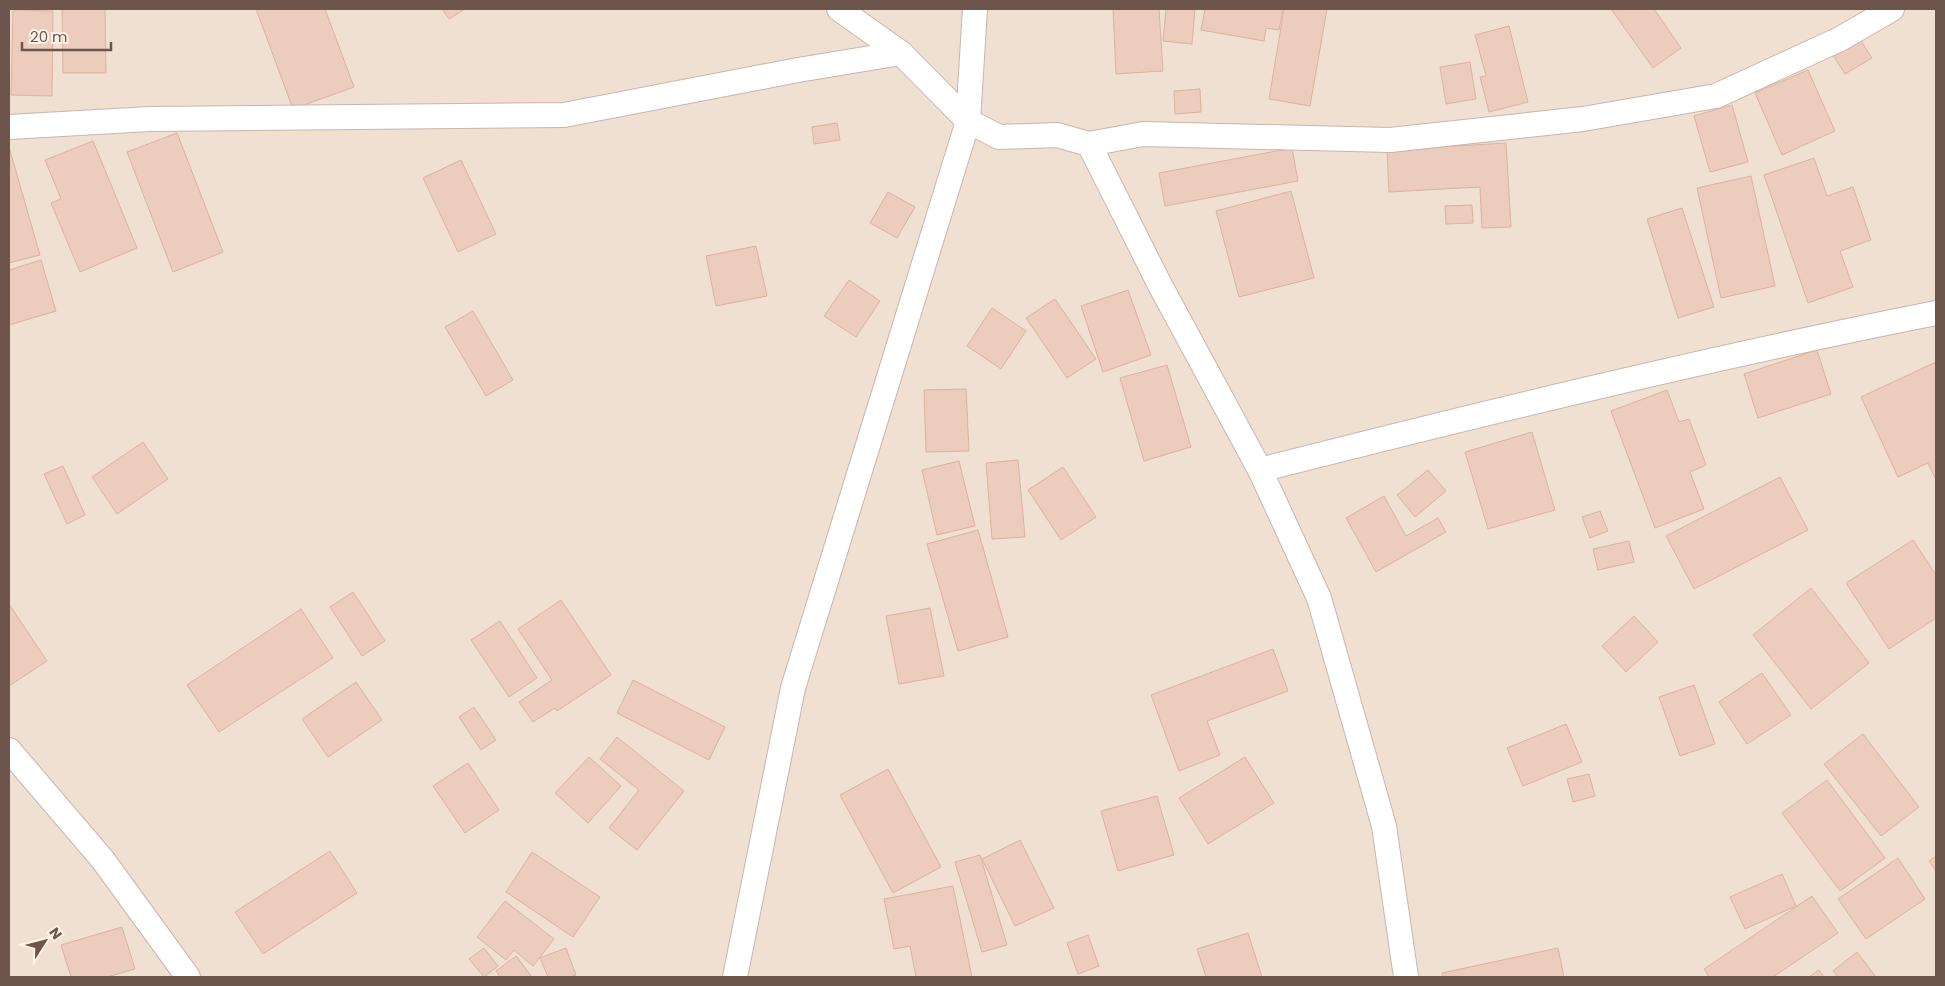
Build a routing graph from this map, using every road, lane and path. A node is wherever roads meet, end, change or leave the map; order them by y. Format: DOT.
graph roads {
  1 [pos="840,9"];
  2 [pos="975,9"];
  3 [pos="1892,9"];
  4 [pos="901,54"];
  5 [pos="968,121"];
  6 [pos="9,127"];
  7 [pos="1089,144"];
  8 [pos="1936,313"];
  9 [pos="1260,470"];
  10 [pos="9,750"];
  11 [pos="188,977"];
  12 [pos="734,977"];
  13 [pos="1406,977"];
  1 -- 4 [label="street"];
  2 -- 5 [label="street"];
  3 -- 7 [label="street"];
  4 -- 5 [label="street"];
  4 -- 6 [label="street"];
  5 -- 7 [label="street"];
  5 -- 12 [label="street"];
  7 -- 9 [label="street"];
  8 -- 9 [label="street"];
  9 -- 13 [label="street"];
  10 -- 11 [label="street"];
}
